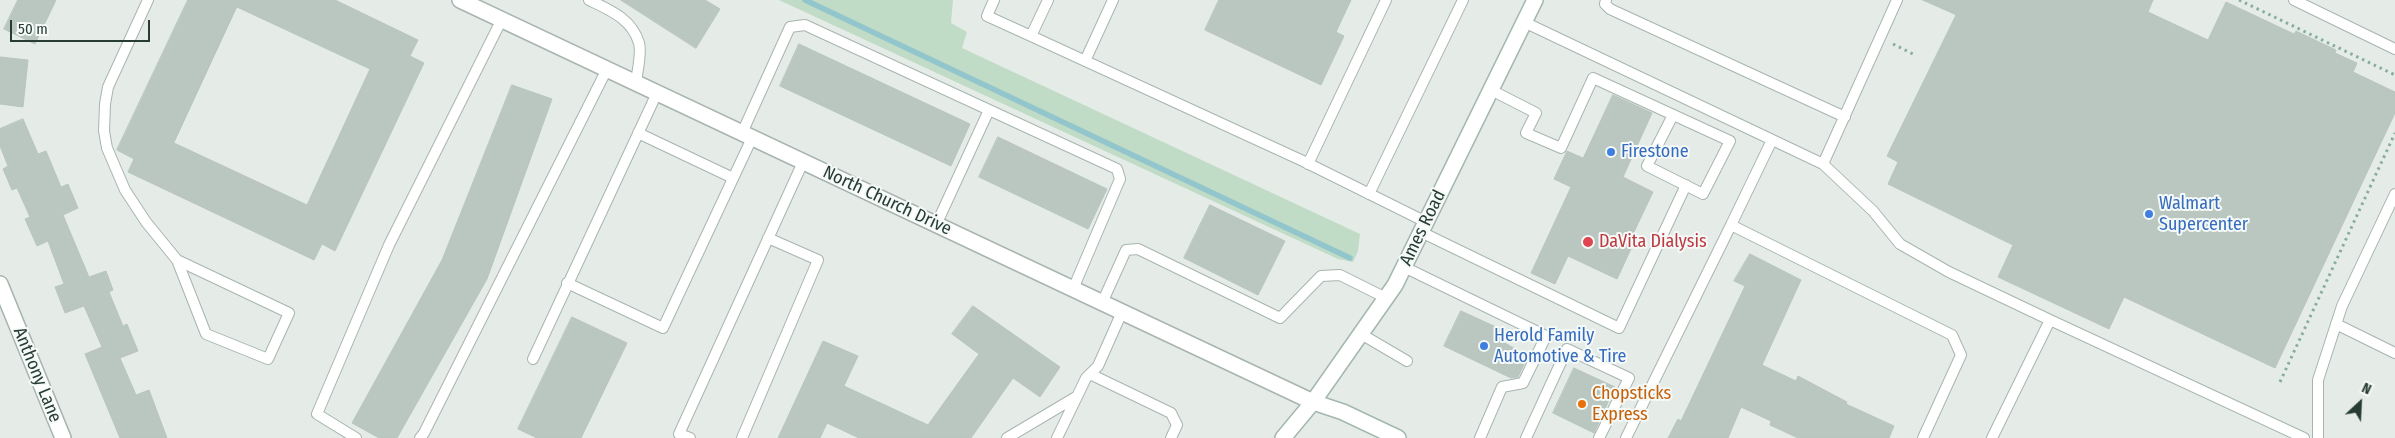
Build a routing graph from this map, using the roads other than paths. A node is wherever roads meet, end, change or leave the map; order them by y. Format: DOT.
graph roads {
  1 [pos="148,0"];
  2 [pos="460,0"];
  3 [pos="589,0"];
  4 [pos="994,0"];
  5 [pos="1048,0"];
  6 [pos="1113,0"];
  7 [pos="1386,0"];
  8 [pos="1463,0"];
  9 [pos="1536,0"];
  10 [pos="1606,0"];
  11 [pos="1897,0"];
  12 [pos="2294,0"];
  13 [pos="502,20"];
  14 [pos="1524,22"];
  15 [pos="1031,36"];
  16 [pos="2395,49"];
  17 [pos="1084,61"];
  18 [pos="607,69"];
  19 [pos="636,83"];
  20 [pos="1491,90"];
  21 [pos="656,93"];
  22 [pos="989,110"];
  23 [pos="1673,115"];
  24 [pos="1845,116"];
  25 [pos="638,133"];
  26 [pos="747,135"];
  27 [pos="1772,140"];
  28 [pos="803,162"];
  29 [pos="1308,164"];
  30 [pos="1823,164"];
  31 [pos="733,178"];
  32 [pos="1686,185"];
  33 [pos="1369,194"];
  34 [pos="2395,194"];
  35 [pos="936,225"];
  36 [pos="1730,225"];
  37 [pos="1423,227"];
  38 [pos="768,238"];
  39 [pos="177,260"];
  40 [pos="1404,267"];
  41 [pos="0,284"];
  42 [pos="567,284"];
  43 [pos="1073,289"];
  44 [pos="1386,298"];
  45 [pos="1102,303"];
  46 [pos="1122,312"];
  47 [pos="2050,320"];
  48 [pos="2336,324"];
  49 [pos="1361,334"];
  50 [pos="2395,353"];
  51 [pos="533,359"];
  52 [pos="1406,361"];
  53 [pos="1090,374"];
  54 [pos="1077,396"];
  55 [pos="1313,402"];
  56 [pos="678,436"];
  57 [pos="63,438"];
  58 [pos="356,438"];
  59 [pos="420,438"];
  60 [pos="690,438"];
  61 [pos="742,438"];
  62 [pos="1007,438"];
  63 [pos="1057,438"];
  64 [pos="1171,438"];
  65 [pos="1283,438"];
  66 [pos="1398,438"];
  67 [pos="1480,438"];
  68 [pos="1526,438"];
  69 [pos="1599,438"];
  70 [pos="1626,438"];
  71 [pos="1924,438"];
  72 [pos="1992,438"];
  73 [pos="2304,438"];
  74 [pos="2318,438"];
  1 -- 39 [label="lane"];
  2 -- 13 [label="street, North Church Drive"];
  3 -- 19 [label="lane"];
  4 -- 15 [label="lane"];
  5 -- 15 [label="lane"];
  6 -- 17 [label="lane"];
  7 -- 29 [label="lane"];
  8 -- 33 [label="lane"];
  9 -- 14 [label="street, Ames Road"];
  10 -- 24 [label="lane"];
  11 -- 24 [label="lane"];
  12 -- 16 [label="lane"];
  13 -- 18 [label="street, North Church Drive"];
  13 -- 58 [label="lane"];
  14 -- 20 [label="street, Ames Road"];
  14 -- 27 [label="lane"];
  15 -- 17 [label="lane"];
  17 -- 29 [label="lane"];
  18 -- 19 [label="street, North Church Drive"];
  18 -- 59 [label="lane"];
  19 -- 21 [label="street, North Church Drive"];
  20 -- 23 [label="lane"];
  20 -- 37 [label="street, Ames Road"];
  21 -- 25 [label="lane"];
  21 -- 26 [label="street, North Church Drive"];
  22 -- 26 [label="lane"];
  22 -- 35 [label="lane"];
  22 -- 43 [label="lane"];
  23 -- 32 [label="lane"];
  23 -- 32 [label="lane"];
  24 -- 30 [label="lane"];
  25 -- 31 [label="lane"];
  25 -- 42 [label="lane"];
  26 -- 28 [label="street, North Church Drive"];
  26 -- 31 [label="lane"];
  27 -- 30 [label="lane"];
  27 -- 36 [label="lane"];
  28 -- 35 [label="street, North Church Drive"];
  28 -- 38 [label="lane"];
  29 -- 33 [label="lane"];
  30 -- 47 [label="lane"];
  31 -- 42 [label="lane"];
  32 -- 37 [label="lane"];
  33 -- 37 [label="lane"];
  34 -- 48 [label="lane"];
  35 -- 43 [label="street, North Church Drive"];
  36 -- 70 [label="lane"];
  36 -- 71 [label="lane"];
  37 -- 40 [label="street, Ames Road"];
  38 -- 56 [label="lane"];
  38 -- 61 [label="lane"];
  39 -- 39 [label="lane"];
  40 -- 44 [label="street, Ames Road"];
  40 -- 67 [label="lane"];
  41 -- 57 [label="street, Anthony Lane"];
  42 -- 51 [label="lane"];
  43 -- 45 [label="street, North Church Drive"];
  44 -- 45 [label="lane"];
  44 -- 49 [label="street, Ames Road"];
  45 -- 46 [label="street, North Church Drive"];
  46 -- 53 [label="lane"];
  46 -- 55 [label="street, North Church Drive"];
  47 -- 72 [label="lane"];
  47 -- 73 [label="lane"];
  48 -- 50 [label="lane"];
  48 -- 74 [label="lane"];
  49 -- 52 [label="lane"];
  49 -- 55 [label="street, Ames Road"];
  53 -- 54 [label="lane"];
  53 -- 64 [label="lane"];
  54 -- 62 [label="lane"];
  54 -- 63 [label="lane"];
  55 -- 65 [label="street, Ames Road"];
  55 -- 66 [label="street, North Church Drive"];
  56 -- 60 [label="lane"];
  68 -- 69 [label="lane"];
}
